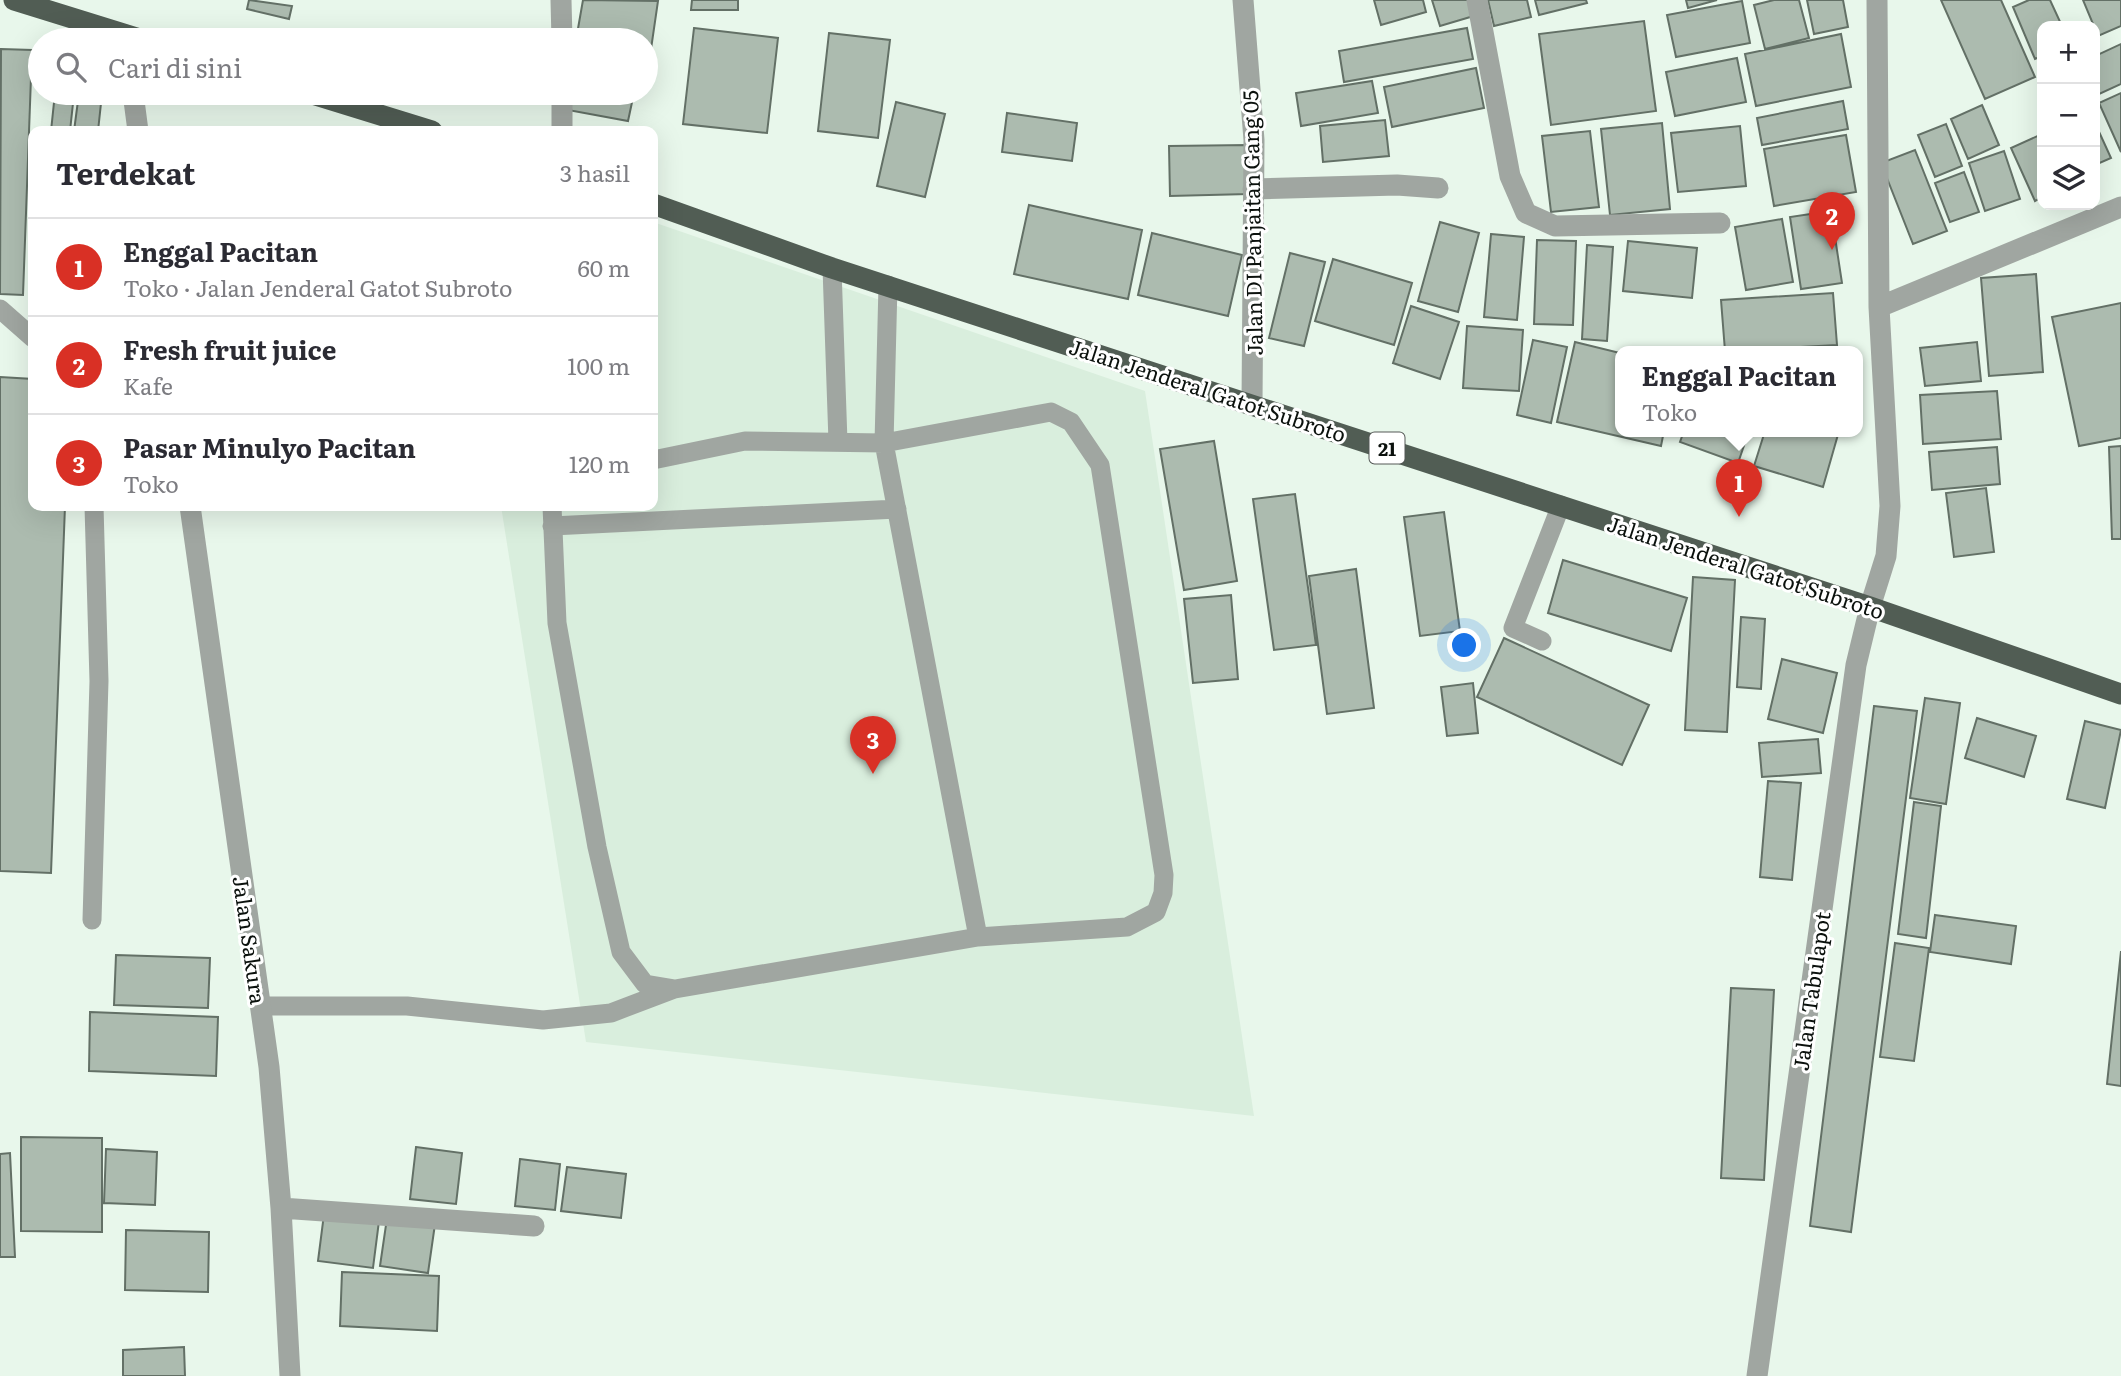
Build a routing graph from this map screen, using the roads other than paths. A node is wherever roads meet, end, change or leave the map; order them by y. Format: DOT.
graph roads {
  1 [pos="14,0"];
  2 [pos="561,0"];
  3 [pos="1243,0"];
  4 [pos="1477,0"];
  5 [pos="1877,0"];
  6 [pos="100,28"];
  7 [pos="562,28"];
  8 [pos="135,105"];
  9 [pos="348,105"];
  10 [pos="562,105"];
  11 [pos="137,126"];
  12 [pos="416,126"];
  13 [pos="562,126"];
  14 [pos="1438,188"];
  15 [pos="1254,189"];
  16 [pos="658,206"];
  17 [pos="2121,207"];
  18 [pos="1720,223"];
  19 [pos="832,268"];
  20 [pos="888,285"];
  21 [pos="1879,307"];
  22 [pos="0,309"];
  23 [pos="28,334"];
  24 [pos="1252,404"];
  25 [pos="838,442"];
  26 [pos="884,443"];
  27 [pos="658,459"];
  28 [pos="1561,505"];
  29 [pos="897,509"];
  30 [pos="94,511"];
  31 [pos="191,511"];
  32 [pos="552,511"];
  33 [pos="552,526"];
  34 [pos="1870,607"];
  35 [pos="1542,641"];
  36 [pos="2121,694"];
  37 [pos="92,920"];
  38 [pos="978,937"];
  39 [pos="675,989"];
  40 [pos="261,1006"];
  41 [pos="281,1208"];
  42 [pos="534,1226"];
  43 [pos="290,1376"];
  44 [pos="1757,1376"];
  1 -- 6 [label="highway"];
  2 -- 7 [label="street"];
  3 -- 15 [label="street, Jalan DI Panjaitan Gang 05"];
  4 -- 18 [label="street"];
  5 -- 21 [label="street, Jalan Tabulapot"];
  8 -- 11 [label="street"];
  9 -- 12 [label="highway"];
  10 -- 13 [label="street"];
  14 -- 15 [label="street"];
  15 -- 24 [label="street, Jalan DI Panjaitan Gang 05"];
  16 -- 19 [label="highway, Jalan Jenderal Gatot Subroto / 21"];
  17 -- 21 [label="street"];
  19 -- 20 [label="highway, Jalan Jenderal Gatot Subroto / 21"];
  19 -- 25 [label="lane"];
  20 -- 24 [label="highway, Jalan Jenderal Gatot Subroto / 21"];
  20 -- 26 [label="lane"];
  21 -- 34 [label="street, Jalan Tabulapot"];
  22 -- 23 [label="lane"];
  24 -- 28 [label="highway, Jalan Jenderal Gatot Subroto / 21"];
  25 -- 26 [label="lane"];
  25 -- 27 [label="lane"];
  26 -- 29 [label="lane"];
  26 -- 38 [label="lane"];
  28 -- 34 [label="highway, Jalan Jenderal Gatot Subroto / 21"];
  28 -- 35 [label="lane"];
  29 -- 33 [label="lane"];
  29 -- 38 [label="lane"];
  30 -- 37 [label="lane"];
  31 -- 40 [label="street, Jalan Sakura"];
  32 -- 33 [label="lane"];
  33 -- 39 [label="lane"];
  34 -- 36 [label="highway, Jalan Jenderal Gatot Subroto / 21"];
  34 -- 44 [label="street, Jalan Tabulapot"];
  38 -- 39 [label="lane"];
  39 -- 40 [label="lane"];
  40 -- 41 [label="street, Jalan Sakura"];
  41 -- 42 [label="street"];
  41 -- 43 [label="street, Jalan Sakura"];
}
